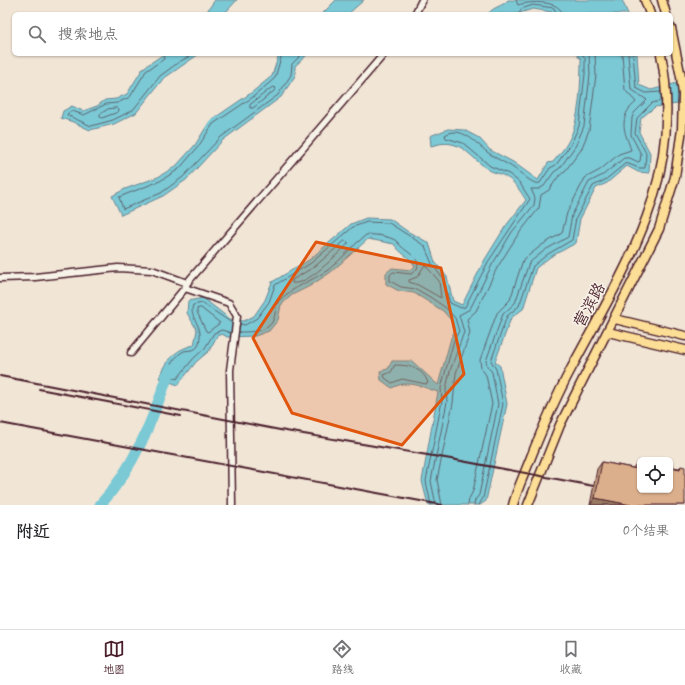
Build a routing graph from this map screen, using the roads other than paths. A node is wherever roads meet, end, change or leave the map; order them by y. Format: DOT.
graph roads {
  1 [pos="422,0"];
  2 [pos="645,0"];
  3 [pos="662,0"];
  4 [pos="416,12"];
  5 [pos="649,12"];
  6 [pos="665,12"];
  7 [pos="673,38"];
  8 [pos="382,56"];
  9 [pos="661,56"];
  10 [pos="0,278"];
  11 [pos="186,285"];
  12 [pos="615,319"];
  13 [pos="608,332"];
  14 [pos="671,333"];
  15 [pos="685,336"];
  16 [pos="668,347"];
  17 [pos="685,350"];
  18 [pos="131,354"];
  19 [pos="529,464"];
  20 [pos="542,467"];
  21 [pos="232,505"];
  22 [pos="513,505"];
  23 [pos="528,505"];
  1 -- 4 [label="street"];
  2 -- 5 [label="main road"];
  3 -- 6 [label="main road"];
  7 -- 12 [label="main road, 营滨路"];
  8 -- 11 [label="street"];
  9 -- 19 [label="main road, 营滨路"];
  10 -- 11 [label="street"];
  11 -- 18 [label="street"];
  11 -- 21 [label="street"];
  12 -- 13 [label="main road, 营滨路"];
  12 -- 14 [label="main road"];
  13 -- 16 [label="main road"];
  13 -- 20 [label="main road, 营滨路"];
  14 -- 15 [label="main road"];
  14 -- 16 [label="main road"];
  16 -- 17 [label="main road"];
  19 -- 20 [label="main road"];
  19 -- 22 [label="main road, 营滨路"];
  20 -- 23 [label="main road, 营滨路"];
}
